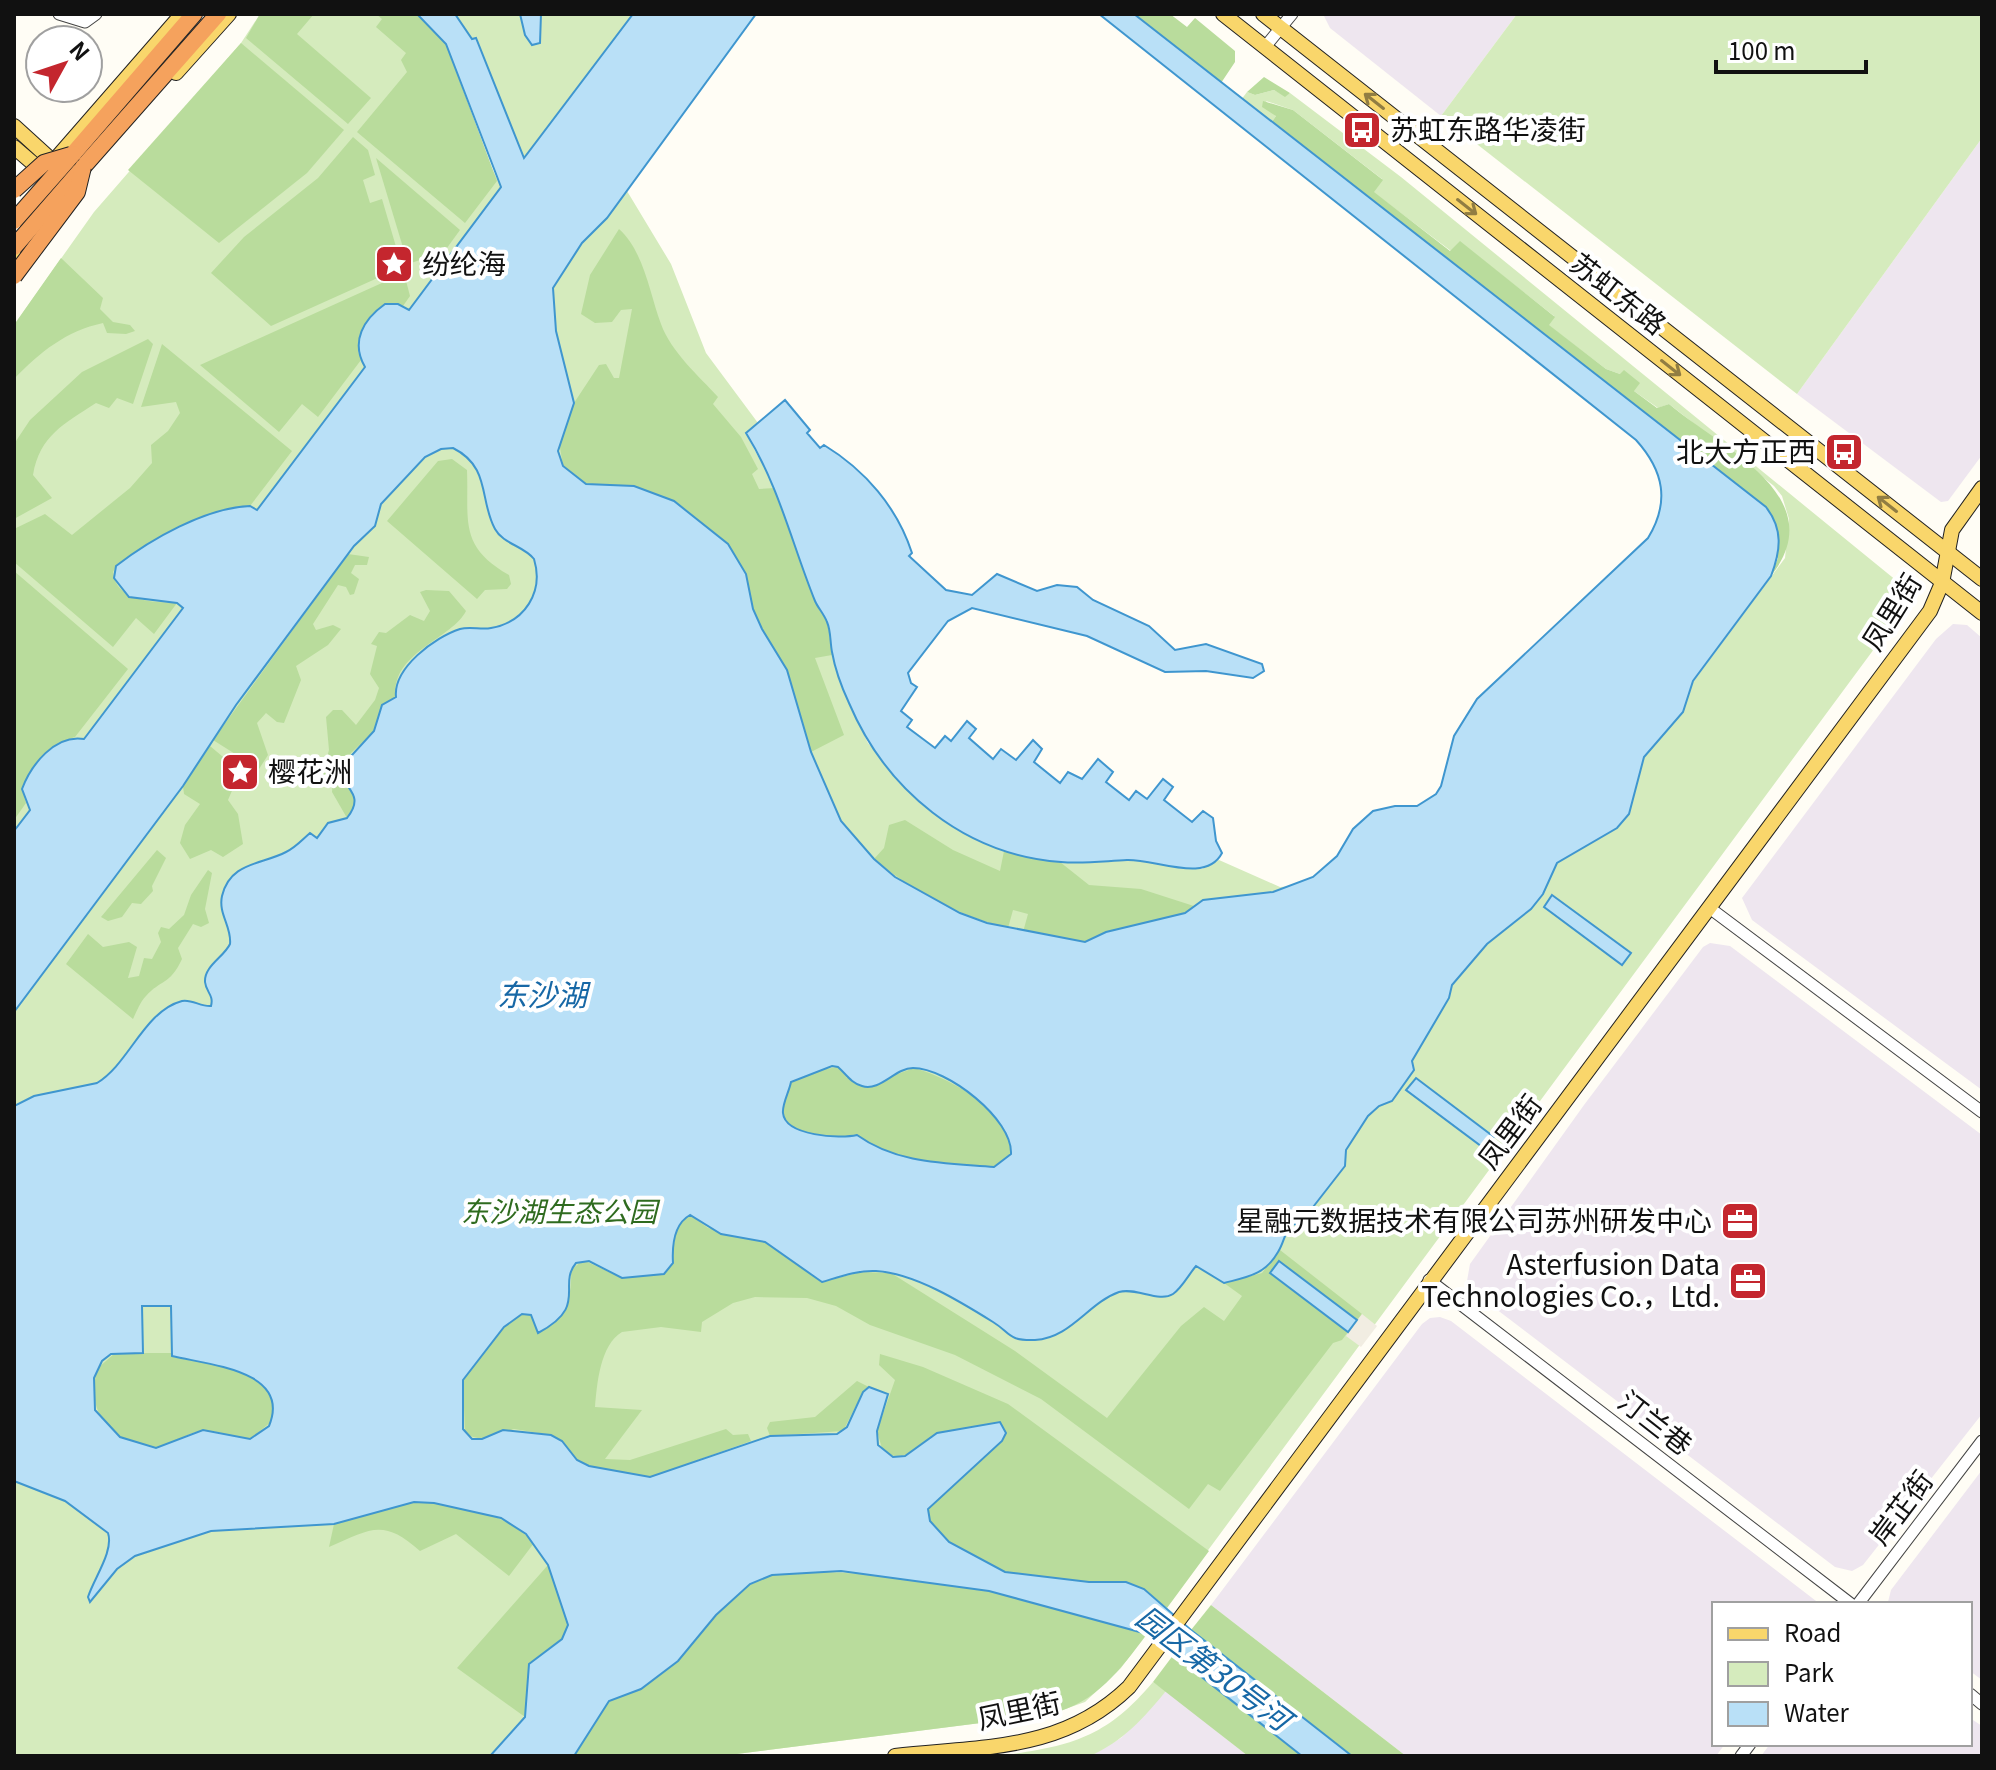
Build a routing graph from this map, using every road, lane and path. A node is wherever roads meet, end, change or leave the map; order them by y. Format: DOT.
graph roads {
  1 [pos="59,14"];
  2 [pos="96,14"];
  3 [pos="182,14"];
  4 [pos="194,14"];
  5 [pos="218,14"];
  6 [pos="229,14"];
  7 [pos="1223,14"];
  8 [pos="1263,14"];
  9 [pos="1292,14"];
  10 [pos="1281,28"];
  11 [pos="1265,47"];
  12 [pos="14,126"];
  13 [pos="14,147"];
  14 [pos="54,161"];
  15 [pos="78,161"];
  16 [pos="43,172"];
  17 [pos="75,186"];
  18 [pos="14,190"];
  19 [pos="14,201"];
  20 [pos="14,221"];
  21 [pos="14,247"];
  22 [pos="14,261"];
  23 [pos="14,276"];
  24 [pos="1982,488"];
  25 [pos="1949,552"];
  26 [pos="1982,579"];
  27 [pos="1942,583"];
  28 [pos="1982,613"];
  29 [pos="1711,909"];
  30 [pos="1982,1112"];
  31 [pos="1429,1280"];
  32 [pos="1982,1441"];
  33 [pos="1848,1602"];
  34 [pos="1860,1602"];
  35 [pos="895,1756"];
  1 -- 2 [label="street"];
  3 -- 14 [label="main road"];
  4 -- 15 [label="highway"];
  5 -- 15 [label="highway"];
  6 -- 17 [label="main road"];
  7 -- 11 [label="main road, 苏虹东路"];
  8 -- 10 [label="main road, 苏虹东路"];
  9 -- 10 [label="street"];
  10 -- 11 [label="street"];
  25 -- 10 [label="main road, 苏虹东路, one-way"];
  11 -- 27 [label="main road, 苏虹东路, one-way"];
  12 -- 14 [label="main road"];
  13 -- 16 [label="main road"];
  14 -- 16 [label="main road"];
  14 -- 17 [label="main road"];
  15 -- 18 [label="highway, bridge"];
  15 -- 20 [label="highway, bridge"];
  15 -- 21 [label="highway, bridge"];
  15 -- 23 [label="highway, bridge"];
  16 -- 17 [label="main road"];
  16 -- 19 [label="main road"];
  17 -- 22 [label="main road"];
  24 -- 25 [label="main road, 凤里街"];
  25 -- 26 [label="main road, 苏虹东路"];
  25 -- 27 [label="main road, 凤里街"];
  27 -- 28 [label="main road, 苏虹东路"];
  27 -- 29 [label="main road, 凤里街"];
  29 -- 30 [label="street"];
  29 -- 31 [label="main road, 凤里街"];
  31 -- 33 [label="street, 汀兰巷"];
  31 -- 35 [label="main road, 凤里街"];
  32 -- 34 [label="street, 岸芷街"];
}
